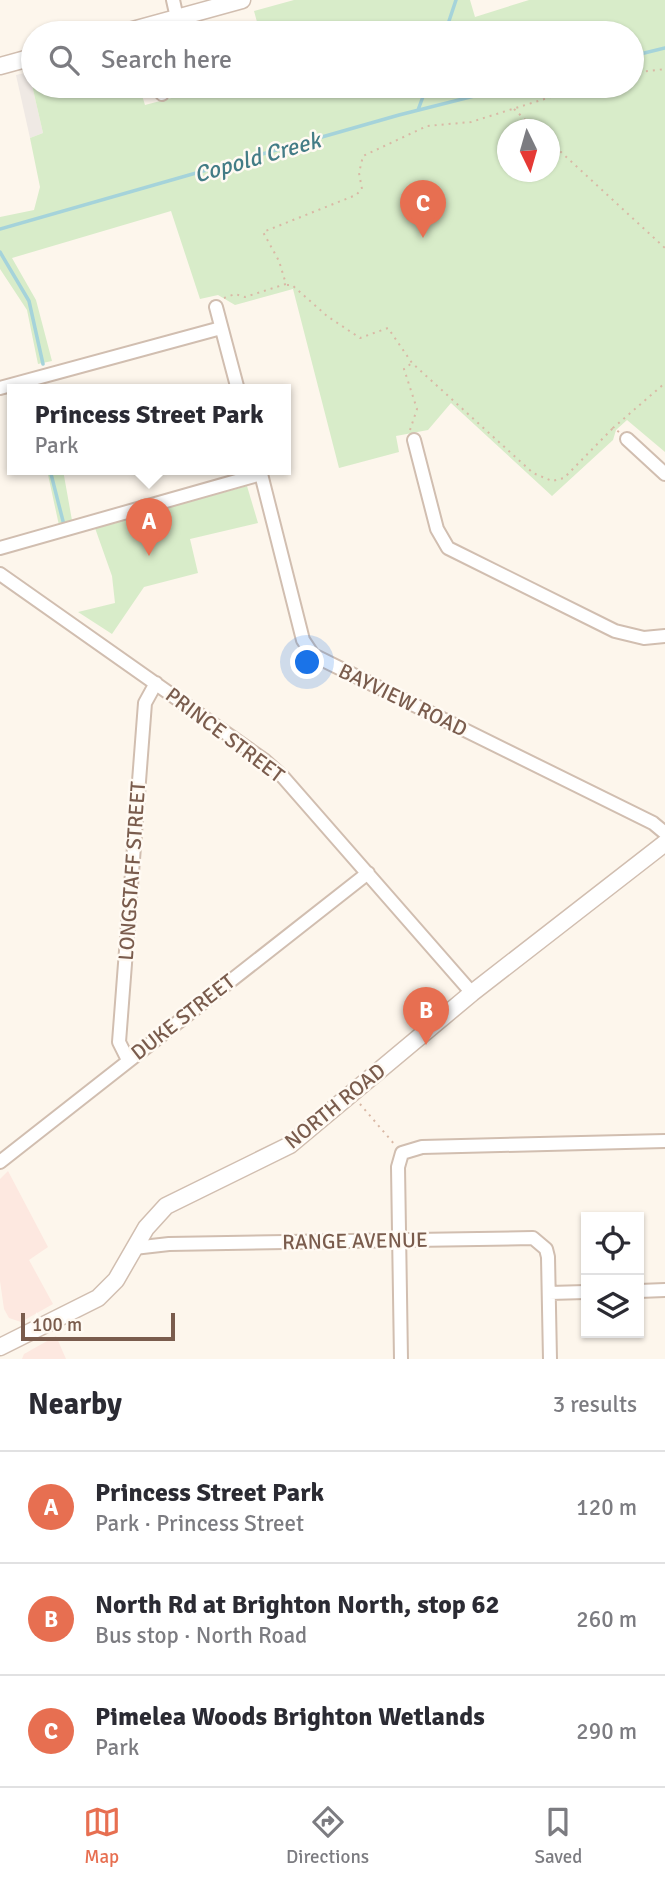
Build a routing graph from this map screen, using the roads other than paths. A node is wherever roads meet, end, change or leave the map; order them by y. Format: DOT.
graph roads {
  1 [pos="173,0"];
  2 [pos="242,0"];
  3 [pos="177,18"];
  4 [pos="169,21"];
  5 [pos="21,60"];
  6 [pos="0,66"];
  7 [pos="216,307"];
  8 [pos="221,328"];
  9 [pos="15,384"];
  10 [pos="236,384"];
  11 [pos="628,439"];
  12 [pos="414,440"];
  13 [pos="665,474"];
  14 [pos="250,475"];
  15 [pos="261,475"];
  16 [pos="0,548"];
  17 [pos="1,573"];
  18 [pos="665,636"];
  19 [pos="156,683"];
  20 [pos="665,833"];
  21 [pos="665,843"];
  22 [pos="368,873"];
  23 [pos="472,993"];
  24 [pos="128,1060"];
  25 [pos="665,1141"];
  26 [pos="0,1162"];
  27 [pos="146,1228"];
  28 [pos="399,1240"];
  29 [pos="169,1244"];
  30 [pos="134,1248"];
  31 [pos="665,1290"];
  32 [pos="644,1291"];
  33 [pos="581,1292"];
  34 [pos="549,1293"];
  35 [pos="0,1347"];
  36 [pos="401,1359"];
  37 [pos="550,1359"];
  1 -- 3 [label="street"];
  2 -- 3 [label="street"];
  3 -- 4 [label="street"];
  5 -- 6 [label="street"];
  7 -- 8 [label="street"];
  8 -- 9 [label="street"];
  8 -- 10 [label="street"];
  11 -- 13 [label="street"];
  12 -- 18 [label="street"];
  14 -- 16 [label="street"];
  15 -- 20 [label="street, BAYVIEW ROAD"];
  17 -- 19 [label="street, PRINCE STREET"];
  19 -- 22 [label="street, PRINCE STREET"];
  19 -- 24 [label="street, LONGSTAFF STREET"];
  21 -- 23 [label="street, NORTH ROAD"];
  22 -- 23 [label="street, PRINCE STREET"];
  22 -- 24 [label="street, DUKE STREET"];
  23 -- 27 [label="street, NORTH ROAD"];
  24 -- 26 [label="street, DUKE STREET"];
  25 -- 28 [label="street"];
  27 -- 29 [label="street"];
  27 -- 30 [label="street, NORTH ROAD"];
  28 -- 29 [label="street, RANGE AVENUE"];
  28 -- 34 [label="street, RANGE AVENUE"];
  28 -- 36 [label="street"];
  29 -- 30 [label="street, RANGE AVENUE"];
  30 -- 35 [label="street, NORTH ROAD"];
  31 -- 32 [label="street"];
  33 -- 34 [label="street"];
  34 -- 37 [label="street"];
}
